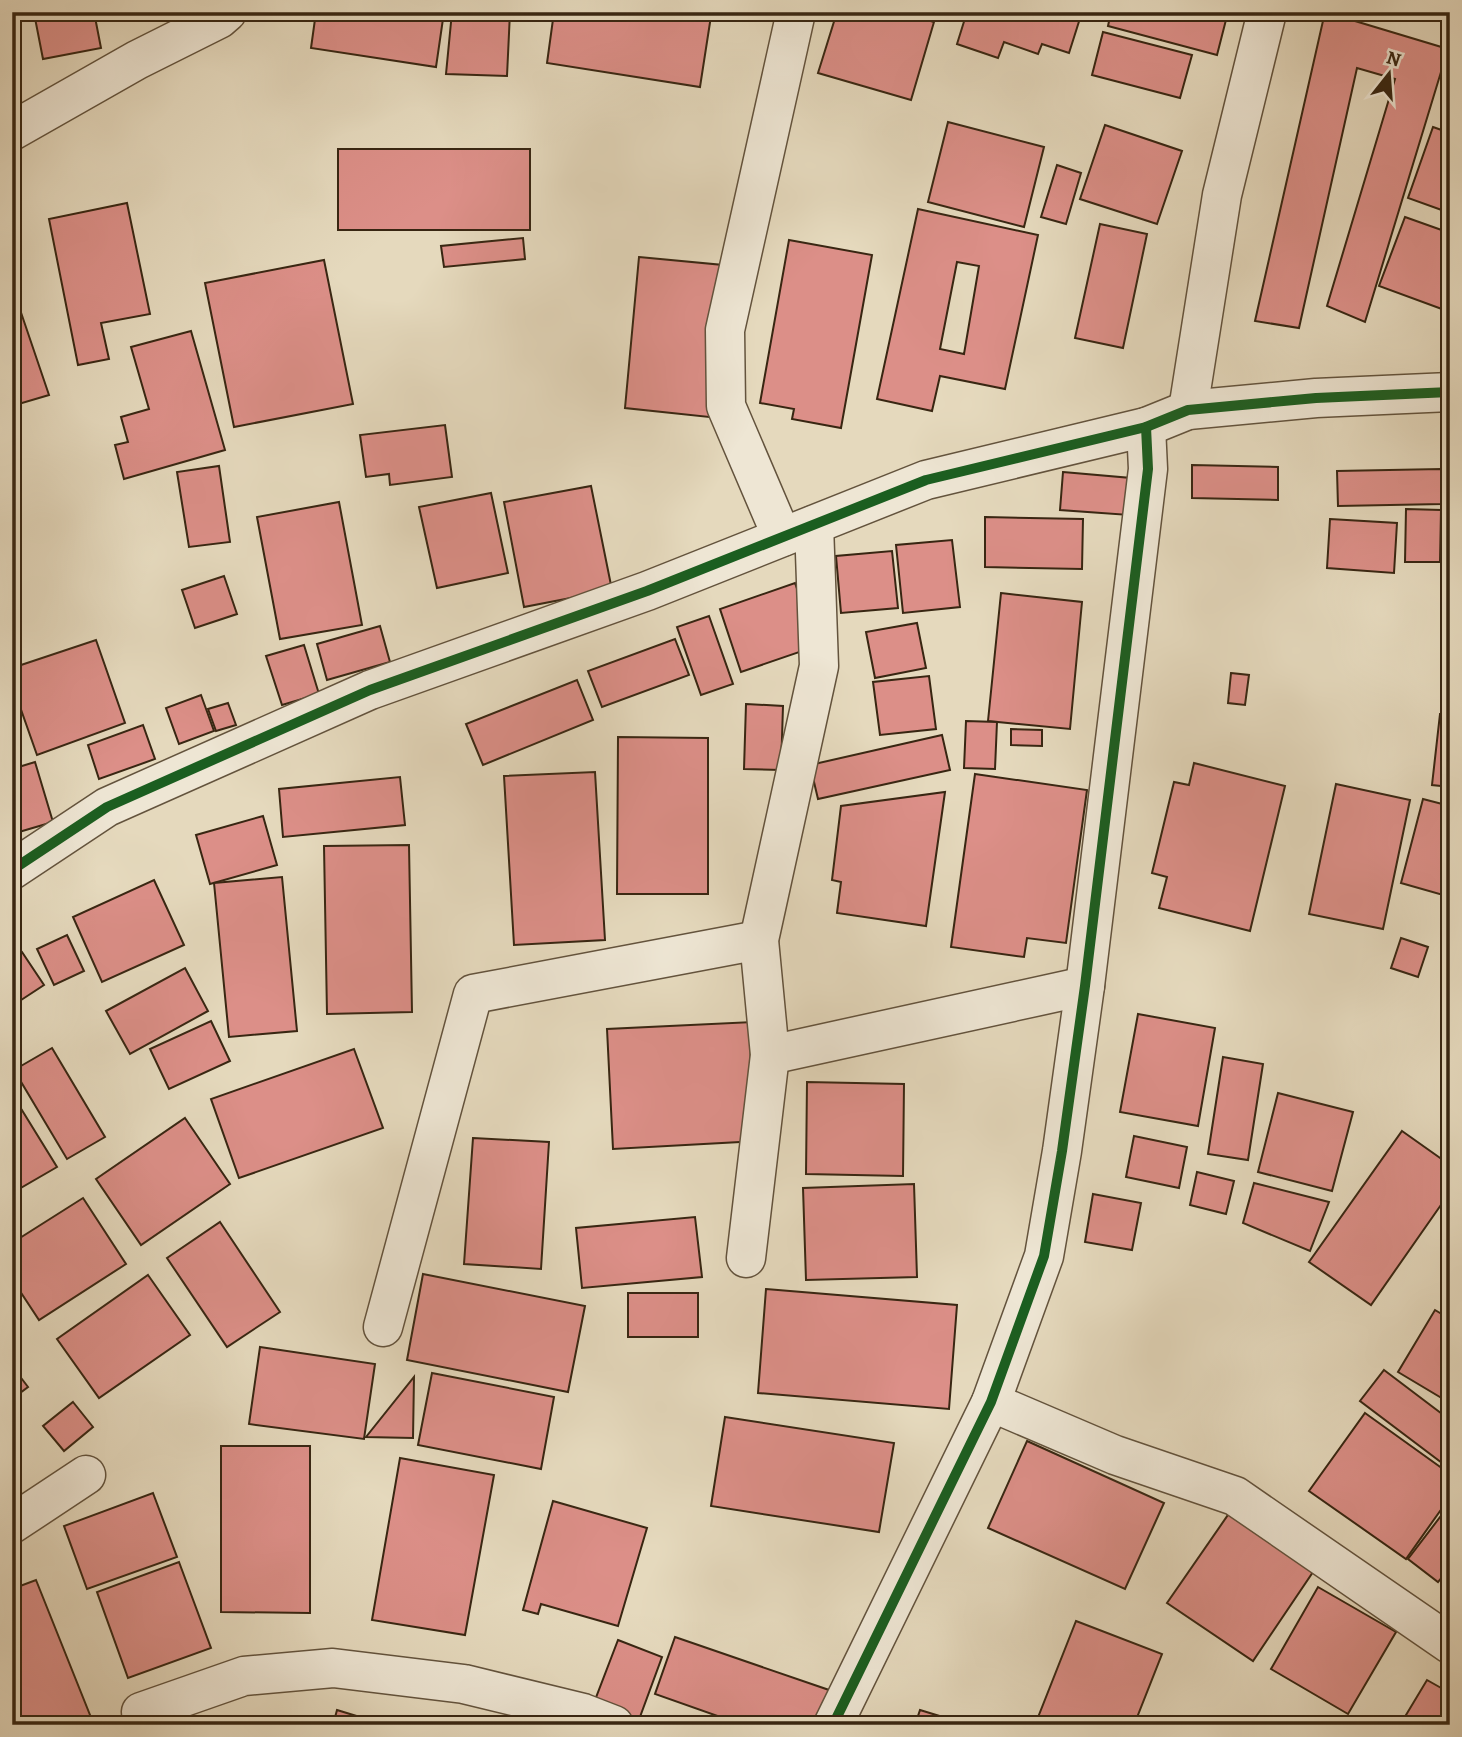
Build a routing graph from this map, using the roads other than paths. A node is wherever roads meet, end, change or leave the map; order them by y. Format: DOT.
graph roads {
  1 [pos="227,12"];
  2 [pos="796,12"];
  3 [pos="1267,12"];
  4 [pos="12,131"];
  5 [pos="1450,392"];
  6 [pos="1188,410"];
  7 [pos="1146,427"];
  8 [pos="798,531"];
  9 [pos="12,870"];
  10 [pos="759,940"];
  11 [pos="1085,986"];
  12 [pos="770,1055"];
  13 [pos="746,1258"];
  14 [pos="383,1327"];
  15 [pos="991,1402"];
  16 [pos="86,1475"];
  17 [pos="12,1524"];
  18 [pos="1450,1644"];
  19 [pos="141,1712"];
  20 [pos="614,1725"];
  21 [pos="833,1725"];
  1 -- 4 [label="street"];
  2 -- 8 [label="street"];
  3 -- 6 [label="street"];
  5 -- 6 [label="street"];
  6 -- 7 [label="street"];
  7 -- 8 [label="street"];
  7 -- 11 [label="street"];
  8 -- 9 [label="street"];
  8 -- 10 [label="street"];
  10 -- 12 [label="street"];
  10 -- 14 [label="street"];
  11 -- 12 [label="street"];
  11 -- 15 [label="street"];
  12 -- 13 [label="street"];
  15 -- 18 [label="street"];
  15 -- 21 [label="street"];
  16 -- 17 [label="street"];
  19 -- 20 [label="street"];
}
